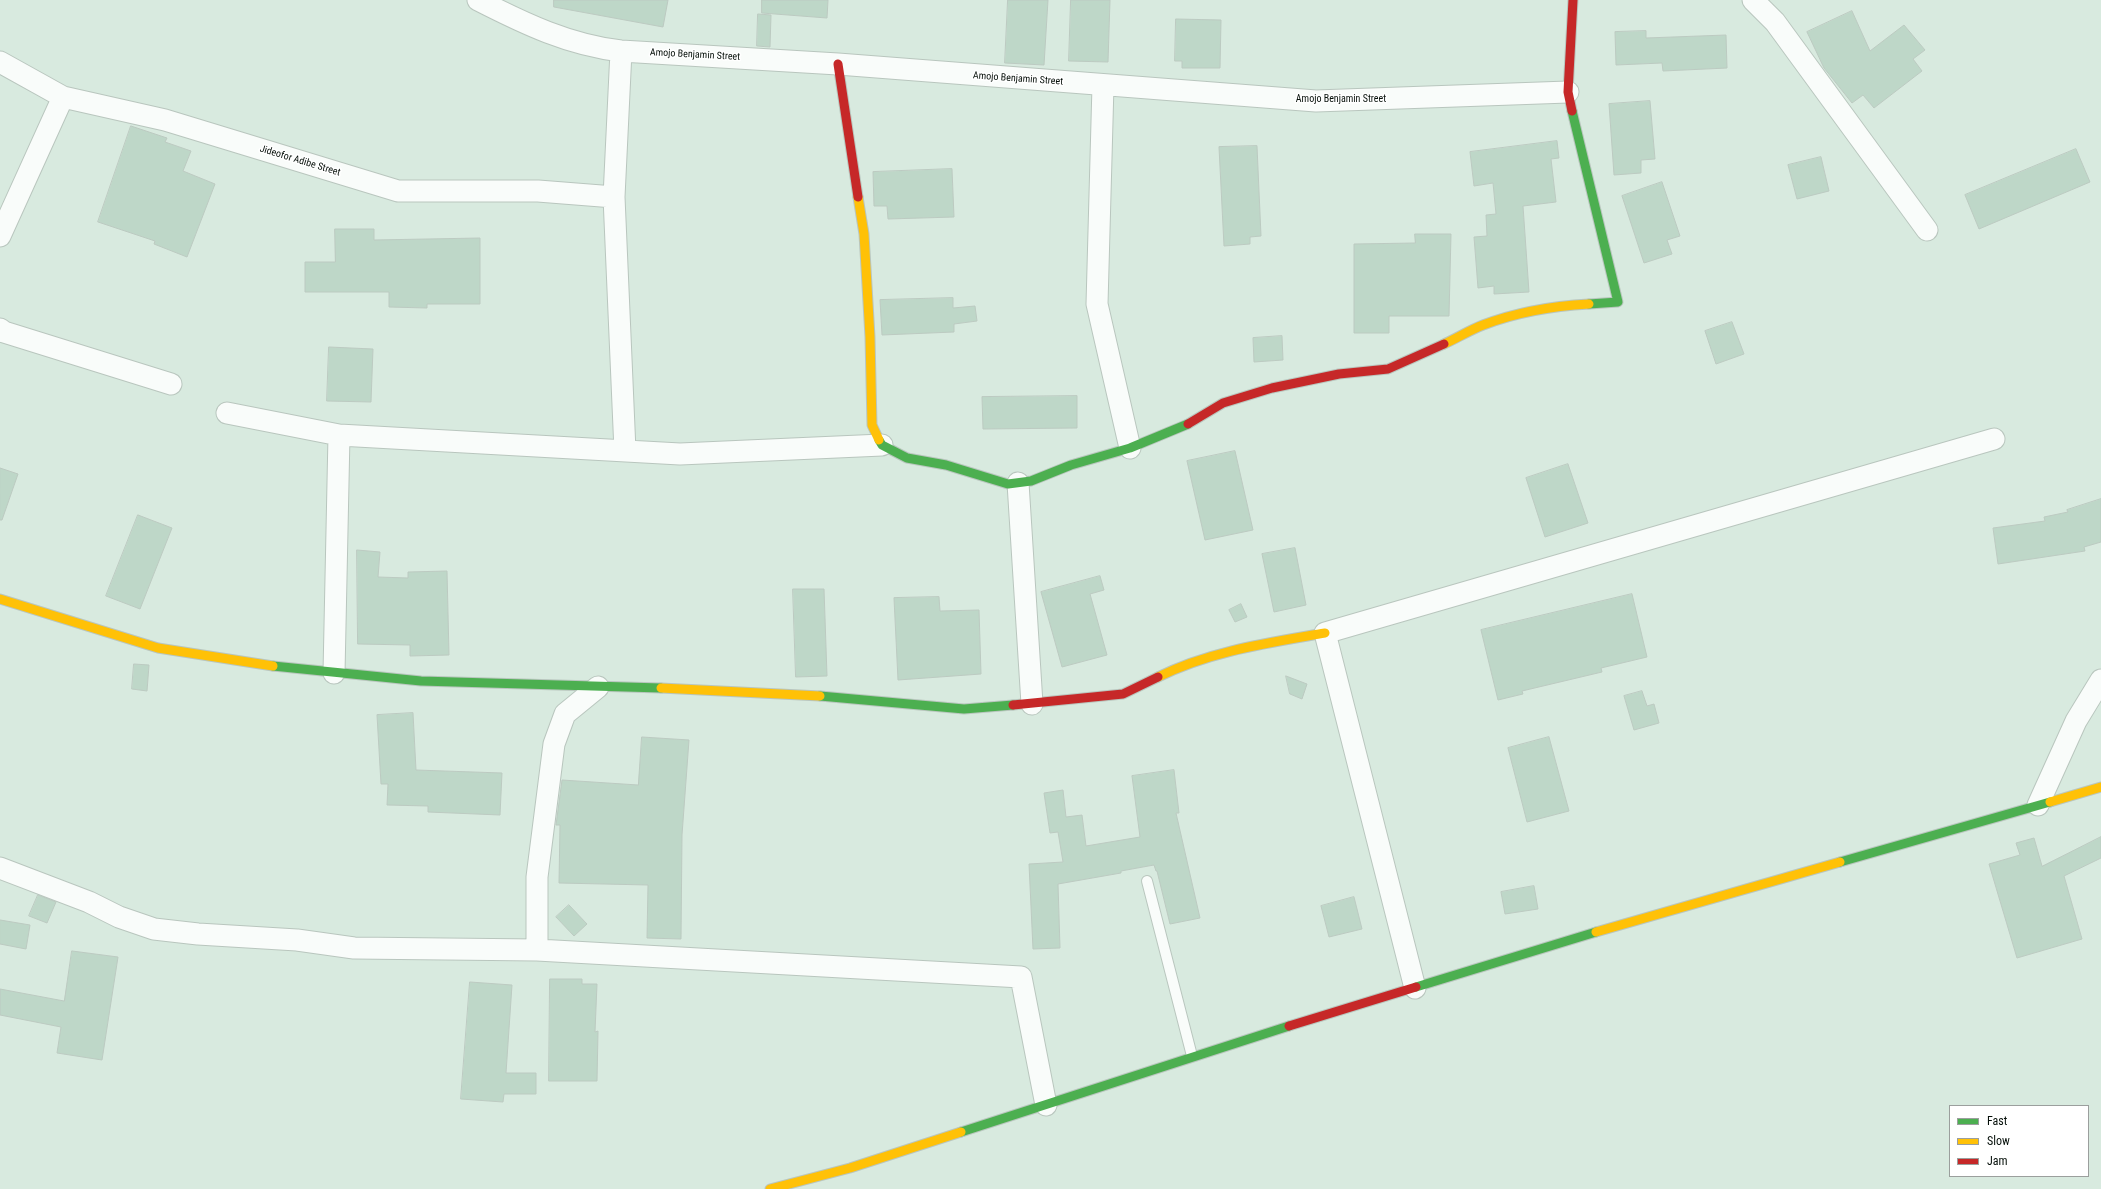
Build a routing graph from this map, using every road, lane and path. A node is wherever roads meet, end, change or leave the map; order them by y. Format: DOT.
graph roads {
  1 [pos="478,0"];
  2 [pos="1574,0"];
  3 [pos="1752,0"];
  4 [pos="621,51"];
  5 [pos="0,62"];
  6 [pos="838,64"];
  7 [pos="1103,85"];
  8 [pos="1568,92"];
  9 [pos="63,97"];
  10 [pos="614,197"];
  11 [pos="1927,230"];
  12 [pos="0,236"];
  13 [pos="0,329"];
  14 [pos="171,384"];
  15 [pos="227,413"];
  16 [pos="339,435"];
  17 [pos="1994,439"];
  18 [pos="882,445"];
  19 [pos="1130,448"];
  20 [pos="625,451"];
  21 [pos="1018,483"];
  22 [pos="0,599"];
  23 [pos="1325,633"];
  24 [pos="334,672"];
  25 [pos="2101,680"];
  26 [pos="598,687"];
  27 [pos="1032,704"];
  28 [pos="2101,787"];
  29 [pos="2038,805"];
  30 [pos="0,868"];
  31 [pos="1147,882"];
  32 [pos="536,950"];
  33 [pos="1415,988"];
  34 [pos="1192,1056"];
  35 [pos="1046,1105"];
  36 [pos="770,1189"];
  1 -- 4 [label="street, Amojo Benjamin Street"];
  2 -- 8 [label="street"];
  3 -- 11 [label="street"];
  4 -- 6 [label="street, Amojo Benjamin Street"];
  4 -- 10 [label="street"];
  5 -- 9 [label="street, Jideofor Adibe Street"];
  6 -- 7 [label="street, Amojo Benjamin Street"];
  6 -- 18 [label="street"];
  7 -- 8 [label="street, Amojo Benjamin Street"];
  7 -- 19 [label="street"];
  8 -- 19 [label="street"];
  9 -- 10 [label="street, Jideofor Adibe Street"];
  9 -- 12 [label="street"];
  10 -- 20 [label="street"];
  13 -- 14 [label="street"];
  15 -- 16 [label="street"];
  16 -- 20 [label="street"];
  16 -- 24 [label="street"];
  17 -- 23 [label="street"];
  18 -- 20 [label="street"];
  18 -- 21 [label="street"];
  19 -- 21 [label="street"];
  21 -- 27 [label="street"];
  22 -- 24 [label="street"];
  23 -- 27 [label="street"];
  23 -- 33 [label="street"];
  24 -- 26 [label="street"];
  25 -- 29 [label="street"];
  26 -- 27 [label="street"];
  26 -- 32 [label="street"];
  28 -- 29 [label="street"];
  29 -- 33 [label="street"];
  30 -- 32 [label="street"];
  31 -- 34 [label="lane"];
  32 -- 35 [label="street"];
  33 -- 34 [label="street"];
  34 -- 35 [label="street"];
  35 -- 36 [label="street"];
}
